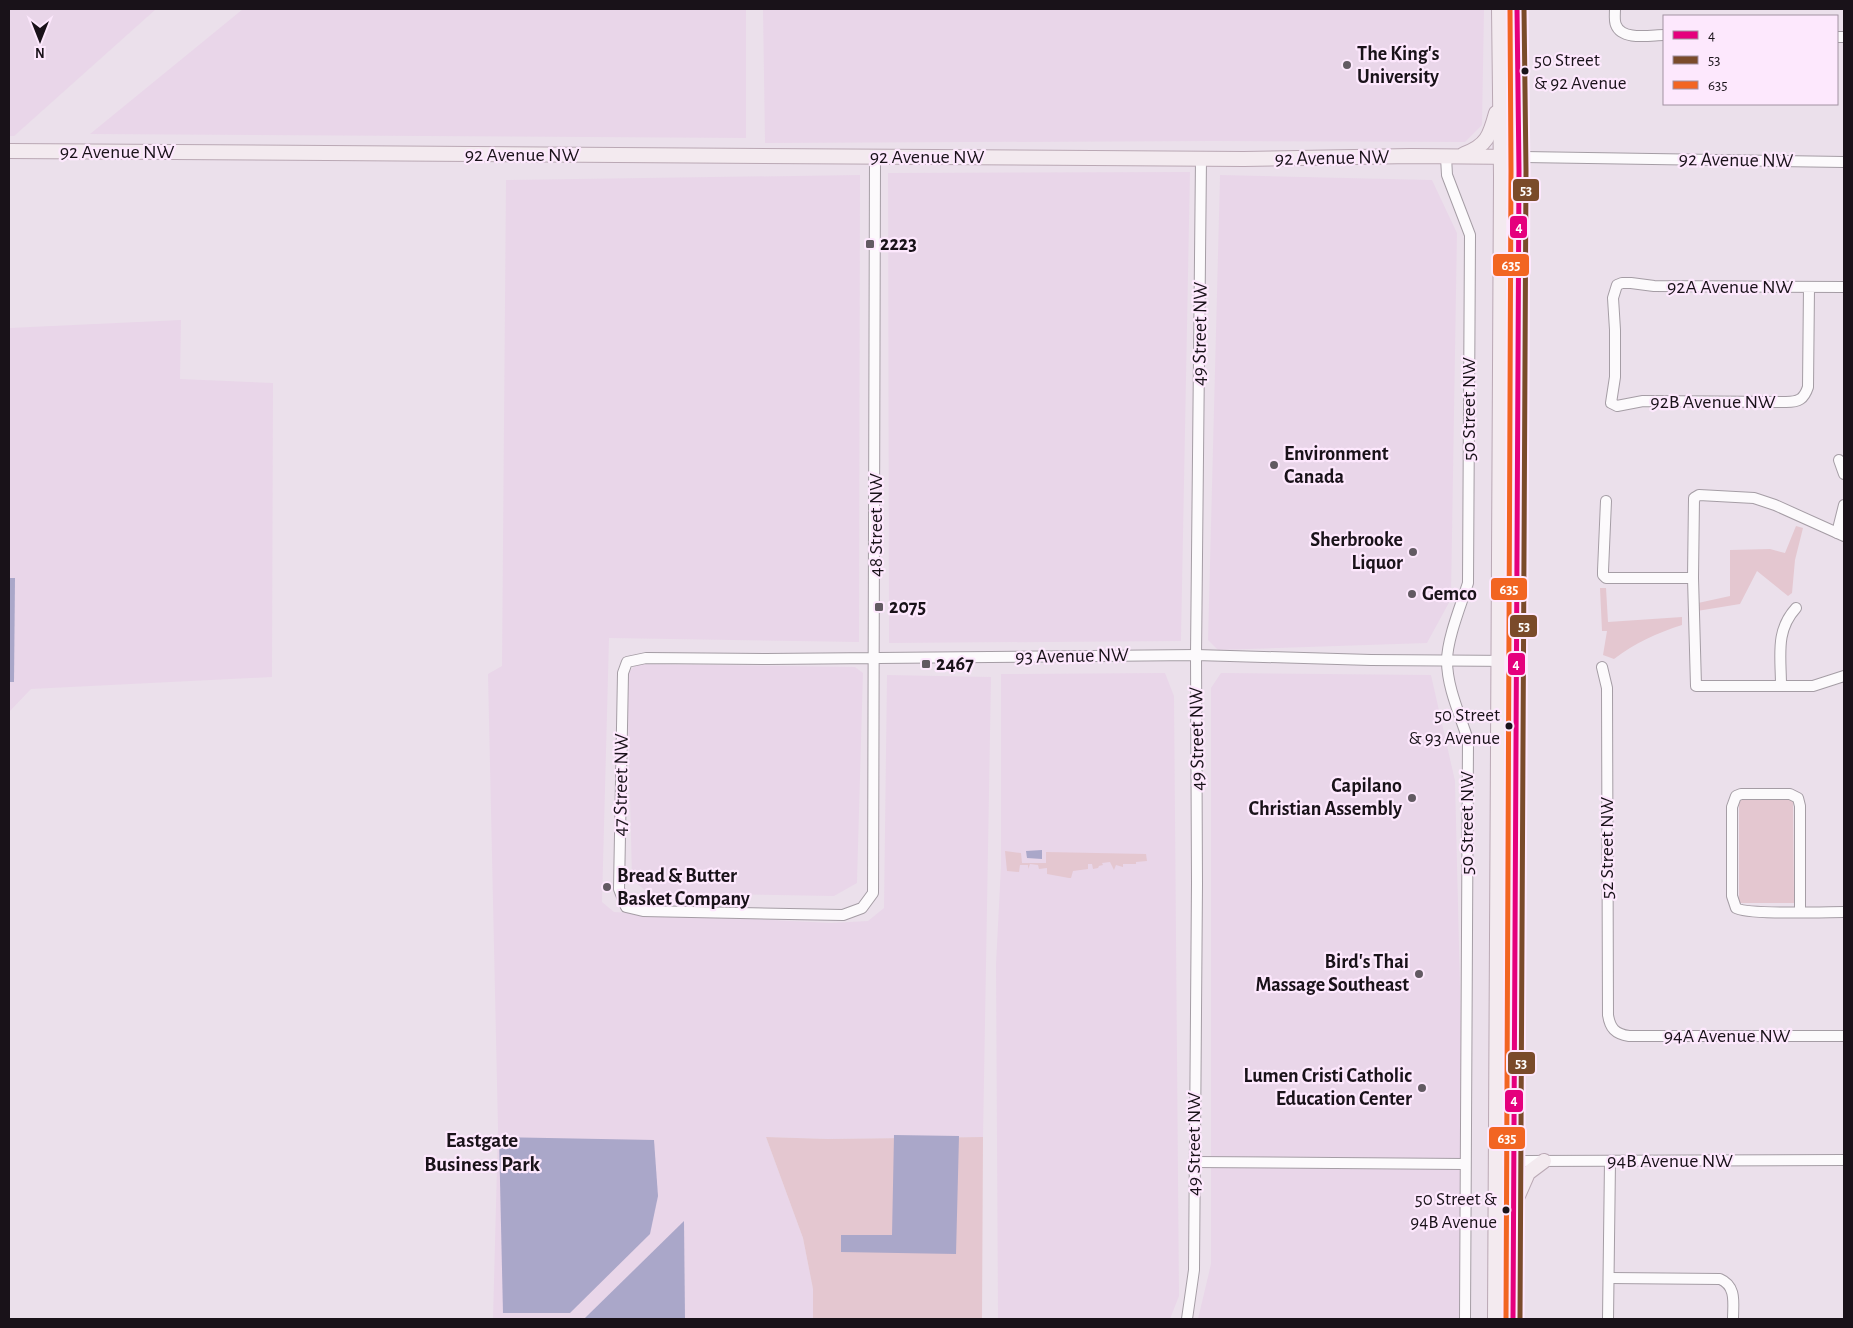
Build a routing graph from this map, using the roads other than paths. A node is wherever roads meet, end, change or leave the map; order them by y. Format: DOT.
graph roads {
  1 [pos="1500,9"];
  2 [pos="1517,9"];
  3 [pos="1615,9"];
  4 [pos="1663,35"];
  5 [pos="1500,95"];
  6 [pos="9,151"];
  7 [pos="875,157"];
  8 [pos="1451,157"];
  9 [pos="1500,157"];
  10 [pos="1519,157"];
  11 [pos="1201,159"];
  12 [pos="1844,162"];
  13 [pos="1809,287"];
  14 [pos="1844,287"];
  15 [pos="1611,403"];
  16 [pos="1838,460"];
  17 [pos="1844,474"];
  18 [pos="1606,502"];
  19 [pos="1844,504"];
  20 [pos="1841,535"];
  21 [pos="1693,578"];
  22 [pos="1796,608"];
  23 [pos="1196,655"];
  24 [pos="875,658"];
  25 [pos="1447,660"];
  26 [pos="1498,660"];
  27 [pos="1516,661"];
  28 [pos="627,662"];
  29 [pos="1602,667"];
  30 [pos="1844,676"];
  31 [pos="1781,686"];
  32 [pos="626,907"];
  33 [pos="1800,912"];
  34 [pos="1844,912"];
  35 [pos="1612,1029"];
  36 [pos="1844,1036"];
  37 [pos="1844,1160"];
  38 [pos="1496,1161"];
  39 [pos="1514,1161"];
  40 [pos="1544,1161"];
  41 [pos="1610,1161"];
  42 [pos="1194,1162"];
  43 [pos="1464,1164"];
  44 [pos="1513,1208"];
  45 [pos="1610,1278"];
  46 [pos="1187,1319"];
  47 [pos="1465,1319"];
  48 [pos="1495,1319"];
  49 [pos="1513,1319"];
  50 [pos="1608,1319"];
  51 [pos="1733,1319"];
  1 -- 5 [label="main road, 50 Street NW"];
  2 -- 10 [label="main road"];
  3 -- 4 [label="street"];
  5 -- 8 [label="main road"];
  5 -- 9 [label="main road, 50 Street NW"];
  6 -- 7 [label="main road, 92 Avenue NW"];
  7 -- 11 [label="main road, 92 Avenue NW"];
  7 -- 24 [label="street, 48 Street NW"];
  8 -- 9 [label="main road, 92 Avenue NW"];
  8 -- 11 [label="main road, 92 Avenue NW"];
  8 -- 25 [label="street, 50 Street NW"];
  9 -- 10 [label="main road, 92 Avenue NW"];
  9 -- 26 [label="main road, 50 Street NW"];
  10 -- 12 [label="street, 92 Avenue NW"];
  10 -- 27 [label="main road"];
  11 -- 23 [label="street, 49 Street NW"];
  13 -- 14 [label="street, 92A Avenue NW"];
  13 -- 15 [label="street, 92B Avenue NW"];
  13 -- 15 [label="street, 92A Avenue NW"];
  16 -- 17 [label="street"];
  18 -- 21 [label="street"];
  19 -- 20 [label="street"];
  20 -- 21 [label="street"];
  21 -- 31 [label="street"];
  22 -- 31 [label="street"];
  23 -- 24 [label="street, 93 Avenue NW"];
  23 -- 25 [label="street, 93 Avenue NW"];
  23 -- 42 [label="street, 49 Street NW"];
  24 -- 28 [label="street, 93 Avenue NW"];
  24 -- 32 [label="street, 48 Street NW"];
  25 -- 26 [label="street, 93 Avenue NW"];
  25 -- 43 [label="street, 50 Street NW"];
  26 -- 27 [label="street, 93 Avenue NW"];
  26 -- 38 [label="main road, 50 Street NW"];
  27 -- 39 [label="main road"];
  28 -- 32 [label="street, 47 Street NW"];
  29 -- 35 [label="street, 52 Street NW"];
  30 -- 31 [label="street"];
  33 -- 33 [label="street"];
  33 -- 34 [label="street"];
  35 -- 36 [label="street, 94A Avenue NW"];
  37 -- 41 [label="street, 94B Avenue NW"];
  38 -- 39 [label="street, 94B Avenue NW"];
  38 -- 48 [label="main road, 50 Street NW"];
  39 -- 40 [label="street, 94B Avenue NW"];
  39 -- 44 [label="main road"];
  40 -- 41 [label="street, 94B Avenue NW"];
  40 -- 44 [label="main road"];
  41 -- 45 [label="street"];
  42 -- 43 [label="street"];
  42 -- 46 [label="street, 49 Street NW"];
  43 -- 47 [label="street, 50 Street NW"];
  44 -- 49 [label="main road"];
  45 -- 50 [label="street"];
  45 -- 51 [label="street"];
}
